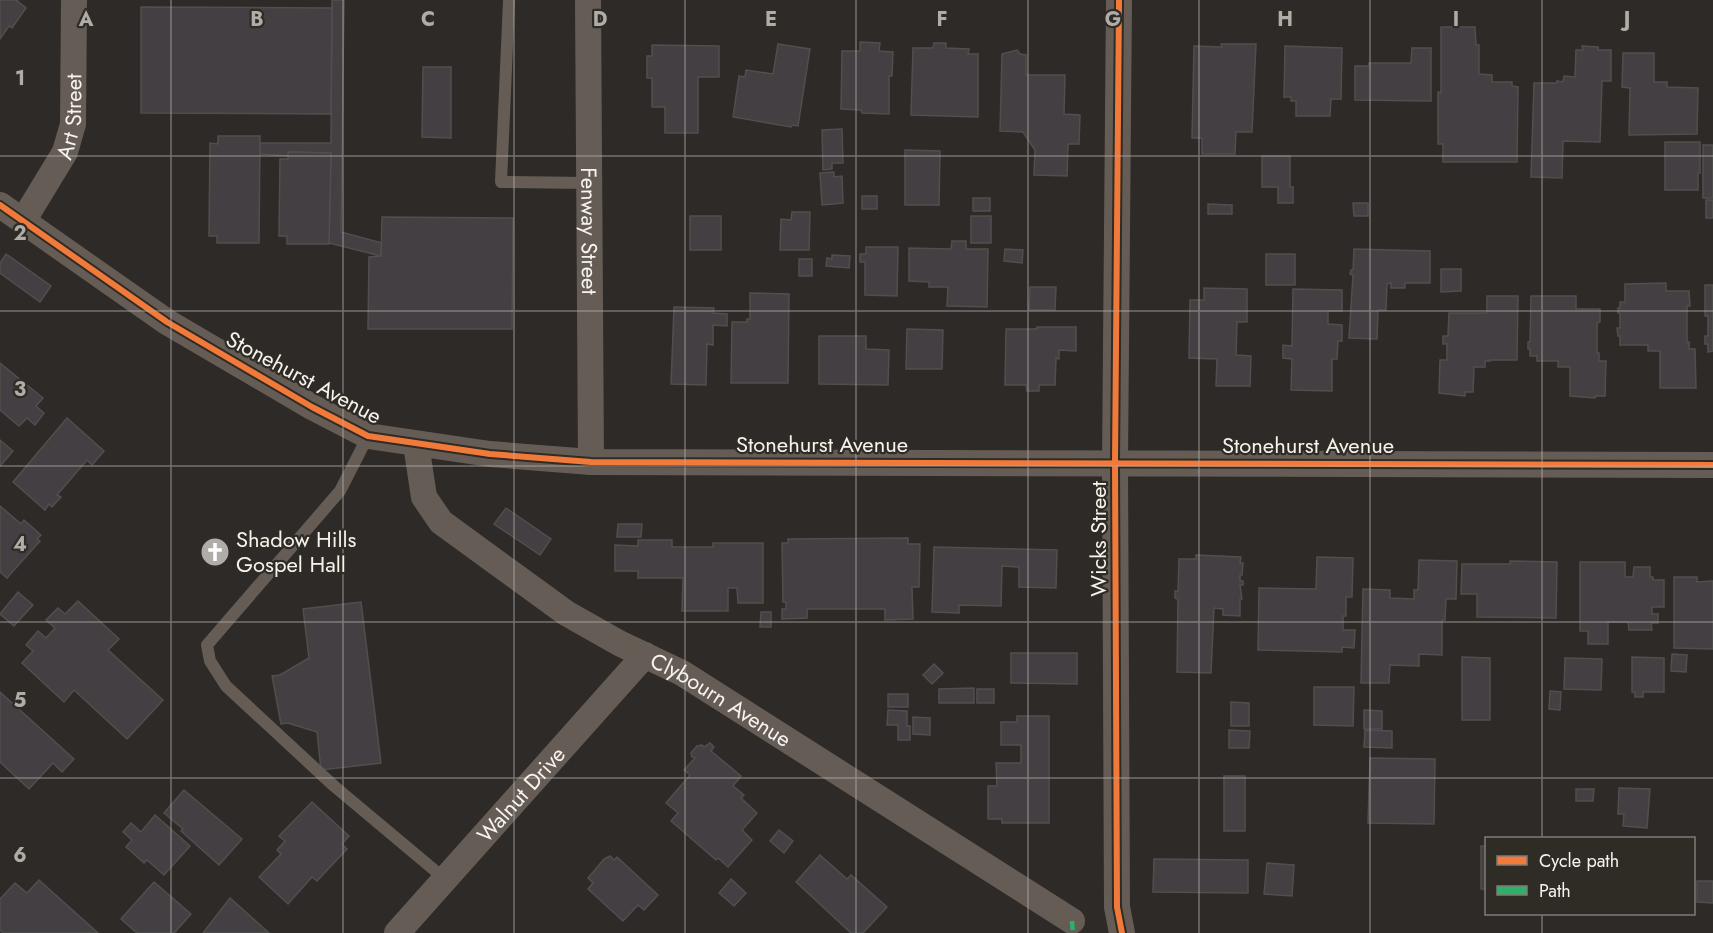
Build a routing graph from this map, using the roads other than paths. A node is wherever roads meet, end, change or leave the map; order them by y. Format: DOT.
graph roads {
  1 [pos="74,0"];
  2 [pos="509,0"];
  3 [pos="588,0"];
  4 [pos="1119,0"];
  5 [pos="589,183"];
  6 [pos="0,205"];
  7 [pos="23,221"];
  8 [pos="368,436"];
  9 [pos="416,444"];
  10 [pos="591,462"];
  11 [pos="1115,462"];
  12 [pos="1713,465"];
  13 [pos="645,655"];
  14 [pos="445,879"];
  15 [pos="1072,921"];
  16 [pos="397,933"];
  17 [pos="1122,933"];
  1 -- 7 [label="street, Art Street"];
  2 -- 5 [label="lane"];
  3 -- 5 [label="street, Fenway Street"];
  4 -- 11 [label="street, Wicks Street"];
  5 -- 10 [label="street, Fenway Street"];
  6 -- 7 [label="street, Stonehurst Avenue"];
  7 -- 8 [label="street, Stonehurst Avenue"];
  8 -- 9 [label="street, Stonehurst Avenue"];
  8 -- 14 [label="lane"];
  9 -- 10 [label="street, Stonehurst Avenue"];
  9 -- 13 [label="street, Clybourn Avenue"];
  10 -- 11 [label="street, Stonehurst Avenue"];
  11 -- 12 [label="street, Stonehurst Avenue"];
  11 -- 17 [label="street, Wicks Street"];
  13 -- 14 [label="street, Walnut Drive"];
  13 -- 15 [label="street, Clybourn Avenue"];
  14 -- 16 [label="street, Walnut Drive"];
}
